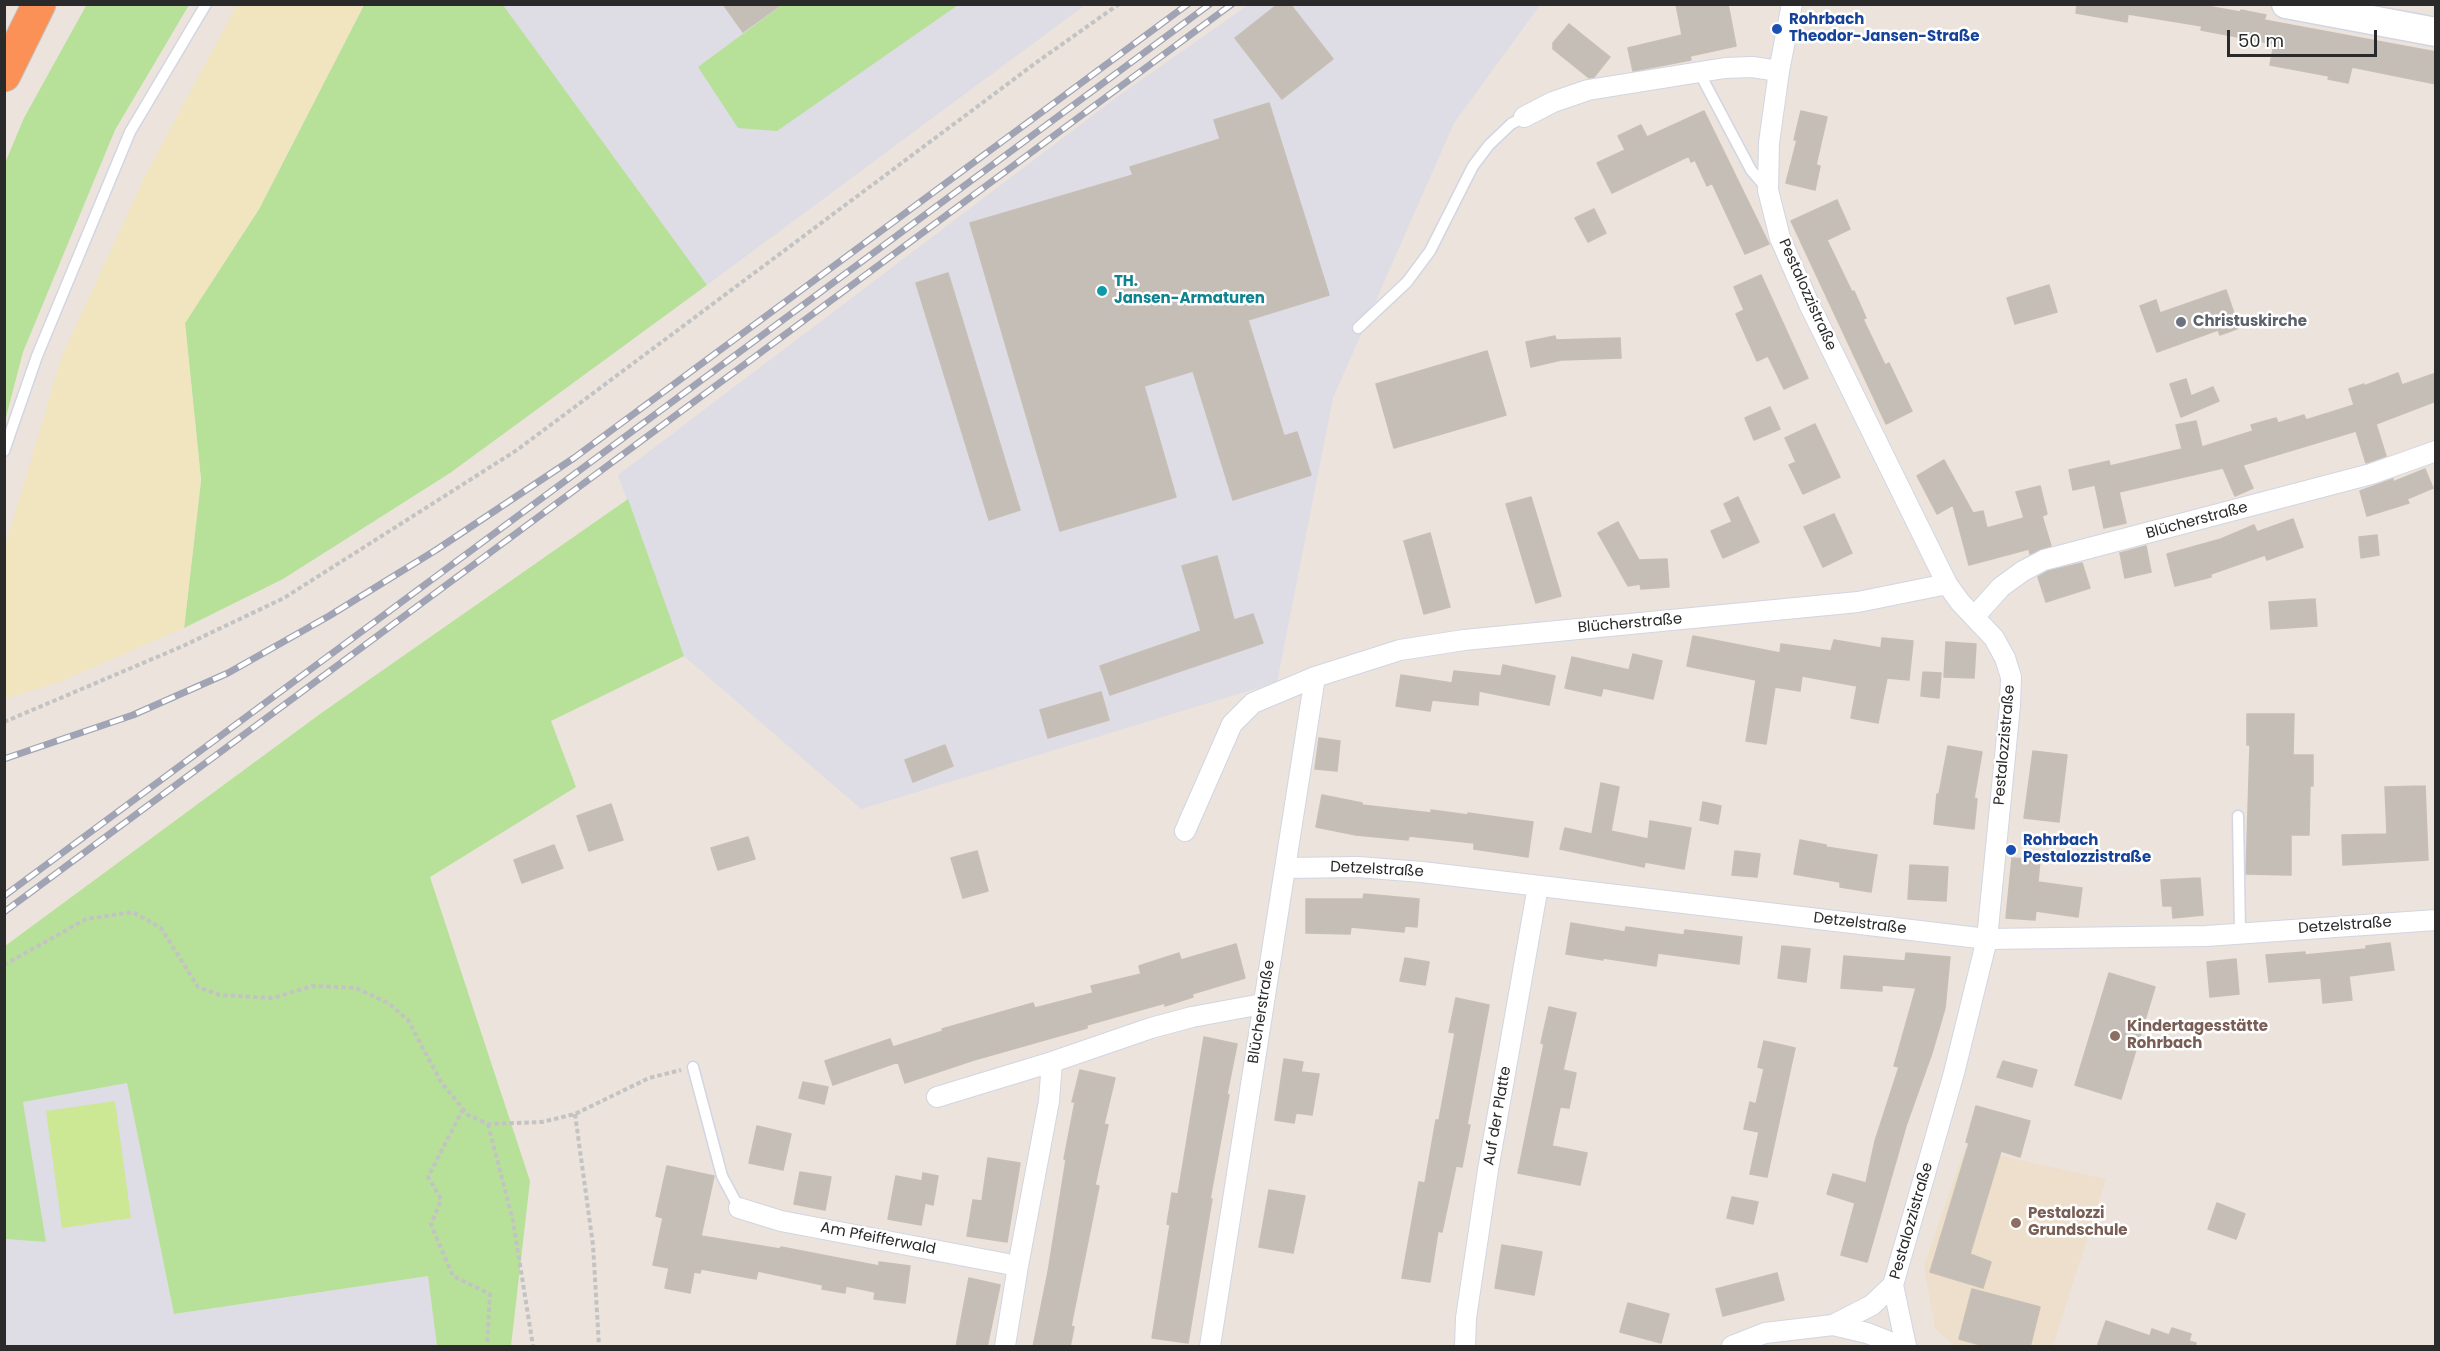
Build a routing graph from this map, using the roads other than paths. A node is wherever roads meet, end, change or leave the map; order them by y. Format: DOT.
graph roads {
  1 [pos="39,4"];
  2 [pos="206,4"];
  3 [pos="1792,4"];
  4 [pos="2286,4"];
  5 [pos="2436,32"];
  6 [pos="1779,71"];
  7 [pos="1699,72"];
  8 [pos="4,75"];
  9 [pos="1524,117"];
  10 [pos="1768,190"];
  11 [pos="1358,328"];
  12 [pos="4,451"];
  13 [pos="2436,451"];
  14 [pos="1947,584"];
  15 [pos="1974,617"];
  16 [pos="1315,677"];
  17 [pos="2238,816"];
  18 [pos="1185,831"];
  19 [pos="1286,868"];
  20 [pos="1538,886"];
  21 [pos="2436,920"];
  22 [pos="2240,933"];
  23 [pos="1987,939"];
  24 [pos="1262,1004"];
  25 [pos="1052,1062"];
  26 [pos="693,1067"];
  27 [pos="937,1096"];
  28 [pos="739,1208"];
  29 [pos="1018,1266"];
  30 [pos="1893,1285"];
  31 [pos="1833,1325"];
  32 [pos="1005,1347"];
  33 [pos="1210,1347"];
  34 [pos="1465,1347"];
  35 [pos="1732,1347"];
  36 [pos="1900,1347"];
  37 [pos="1906,1347"];
  1 -- 8 [label="highway"];
  2 -- 12 [label="lane"];
  3 -- 6 [label="street, Pestalozzistraße"];
  4 -- 5 [label="street"];
  6 -- 7 [label="street"];
  6 -- 10 [label="street, Pestalozzistraße"];
  7 -- 9 [label="street"];
  7 -- 10 [label="lane, Pestalozzistraße"];
  9 -- 11 [label="lane"];
  10 -- 14 [label="street, Pestalozzistraße"];
  13 -- 15 [label="street, Blücherstraße"];
  14 -- 15 [label="street, Pestalozzistraße"];
  14 -- 16 [label="street, Blücherstraße"];
  15 -- 23 [label="street, Pestalozzistraße"];
  16 -- 18 [label="street, Blücherstraße"];
  16 -- 19 [label="street, Blücherstraße"];
  17 -- 22 [label="lane"];
  19 -- 20 [label="street, Detzelstraße"];
  19 -- 24 [label="street, Blücherstraße"];
  20 -- 23 [label="street, Detzelstraße"];
  20 -- 34 [label="street, Auf der Platte"];
  21 -- 22 [label="street, Detzelstraße"];
  22 -- 23 [label="street, Detzelstraße"];
  23 -- 30 [label="street, Pestalozzistraße"];
  24 -- 25 [label="street"];
  24 -- 33 [label="street, Blücherstraße"];
  25 -- 27 [label="street"];
  25 -- 29 [label="street"];
  26 -- 28 [label="lane"];
  28 -- 29 [label="street, Am Pfeifferwald"];
  29 -- 32 [label="street"];
  30 -- 31 [label="street"];
  30 -- 37 [label="street, Pestalozzistraße"];
  31 -- 35 [label="street"];
  31 -- 36 [label="street"];
}
